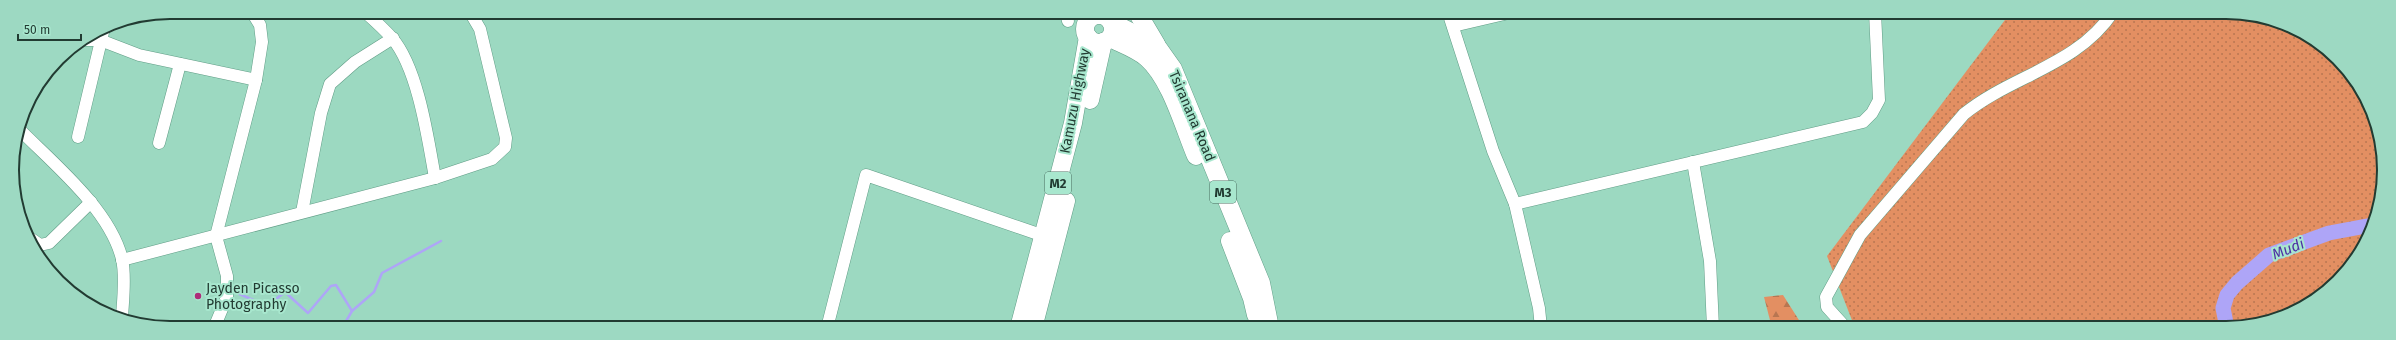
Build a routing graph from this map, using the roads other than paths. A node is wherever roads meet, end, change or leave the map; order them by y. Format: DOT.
graph roads {
  1 [pos="256,19"];
  2 [pos="373,19"];
  3 [pos="474,19"];
  4 [pos="1141,19"];
  5 [pos="1450,19"];
  6 [pos="1483,19"];
  7 [pos="1876,19"];
  8 [pos="2108,19"];
  9 [pos="1092,23"];
  10 [pos="1453,26"];
  11 [pos="101,36"];
  12 [pos="393,38"];
  13 [pos="92,40"];
  14 [pos="100,40"];
  15 [pos="1156,45"];
  16 [pos="180,64"];
  17 [pos="256,80"];
  18 [pos="23,134"];
  19 [pos="78,137"];
  20 [pos="159,144"];
  21 [pos="1693,162"];
  22 [pos="435,178"];
  23 [pos="91,202"];
  24 [pos="1515,204"];
  25 [pos="302,212"];
  26 [pos="216,236"];
  27 [pos="1044,236"];
  28 [pos="37,242"];
  29 [pos="122,260"];
  30 [pos="122,313"];
  31 [pos="217,321"];
  32 [pos="829,321"];
  33 [pos="1021,321"];
  34 [pos="1035,321"];
  35 [pos="1257,321"];
  36 [pos="1268,321"];
  37 [pos="1540,321"];
  38 [pos="1713,321"];
  39 [pos="1840,321"];
  1 -- 17 [label="street"];
  2 -- 12 [label="street"];
  3 -- 22 [label="street"];
  4 -- 15 [label="highway"];
  5 -- 10 [label="street"];
  6 -- 10 [label="street"];
  7 -- 21 [label="street"];
  8 -- 39 [label="street"];
  9 -- 15 [label="highway, Tsiranana Road / M3"];
  9 -- 27 [label="highway, Kamuzu Highway / M2"];
  9 -- 34 [label="highway, Kamuzu Highway / M2"];
  9 -- 35 [label="highway, Tsiranana Road / M3"];
  10 -- 24 [label="street"];
  11 -- 14 [label="street"];
  12 -- 22 [label="street"];
  12 -- 25 [label="street"];
  13 -- 14 [label="street"];
  14 -- 16 [label="street"];
  14 -- 19 [label="street"];
  15 -- 36 [label="highway, Tsiranana Road / M3"];
  16 -- 17 [label="street"];
  16 -- 20 [label="street"];
  17 -- 26 [label="street"];
  18 -- 23 [label="street"];
  21 -- 24 [label="street"];
  21 -- 38 [label="street"];
  22 -- 25 [label="street"];
  23 -- 28 [label="street"];
  23 -- 29 [label="street"];
  24 -- 37 [label="street"];
  25 -- 26 [label="street"];
  26 -- 29 [label="street"];
  26 -- 31 [label="street"];
  27 -- 32 [label="street"];
  27 -- 33 [label="highway, Kamuzu Highway / M2"];
  29 -- 30 [label="street"];
}
